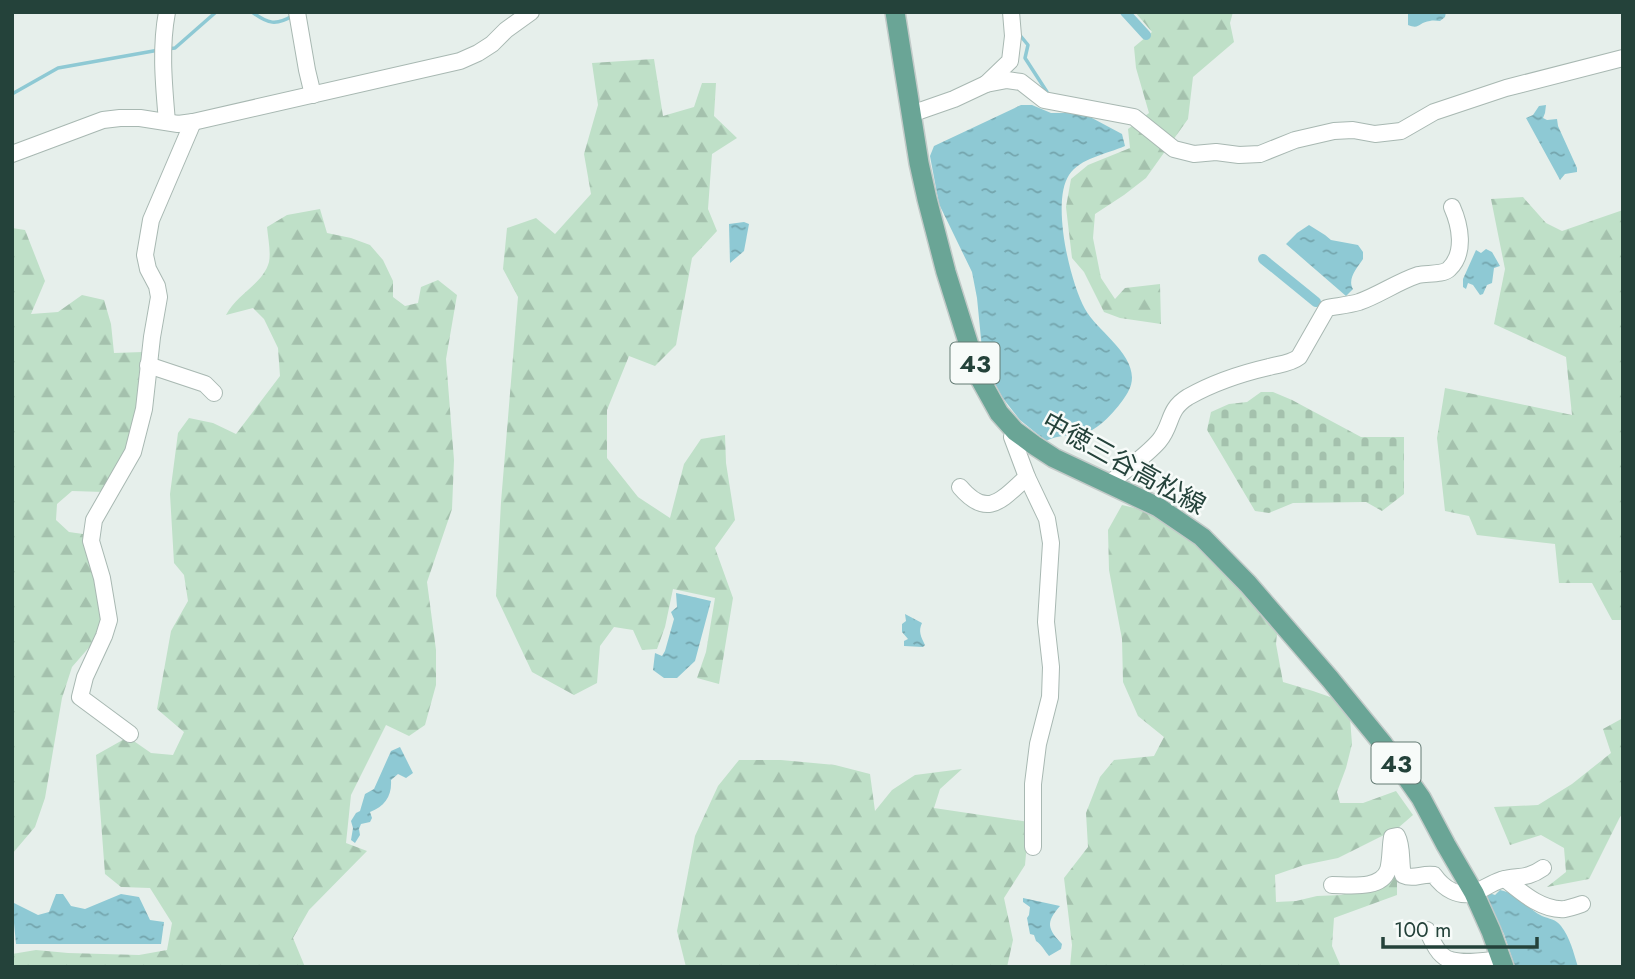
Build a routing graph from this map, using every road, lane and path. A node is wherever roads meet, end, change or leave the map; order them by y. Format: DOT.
graph roads {
  1 [pos="167,12"];
  2 [pos="531,12"];
  3 [pos="895,12"];
  4 [pos="1012,12"];
  5 [pos="297,14"];
  6 [pos="1623,58"];
  7 [pos="986,84"];
  8 [pos="313,95"];
  9 [pos="911,114"];
  10 [pos="167,122"];
  11 [pos="193,122"];
  12 [pos="12,154"];
  13 [pos="1452,208"];
  14 [pos="148,365"];
  15 [pos="214,393"];
  16 [pos="1015,431"];
  17 [pos="1027,477"];
  18 [pos="1110,483"];
  19 [pos="960,487"];
  20 [pos="130,734"];
  21 [pos="1033,847"];
  22 [pos="1543,868"];
  23 [pos="1504,879"];
  24 [pos="1332,885"];
  25 [pos="1474,893"];
  26 [pos="1581,904"];
  27 [pos="1427,930"];
  28 [pos="1503,963"];
  1 -- 10 [label="street"];
  2 -- 8 [label="street"];
  3 -- 9 [label="main road, 中徳三谷高松線 / 43"];
  4 -- 7 [label="street"];
  5 -- 8 [label="street"];
  6 -- 7 [label="street"];
  7 -- 9 [label="street"];
  8 -- 11 [label="street"];
  9 -- 16 [label="main road, 中徳三谷高松線 / 43"];
  10 -- 11 [label="street"];
  10 -- 12 [label="street"];
  11 -- 14 [label="street"];
  13 -- 18 [label="street"];
  14 -- 15 [label="street"];
  14 -- 20 [label="street"];
  16 -- 17 [label="street"];
  16 -- 18 [label="main road, 中徳三谷高松線 / 43"];
  17 -- 19 [label="street"];
  17 -- 21 [label="street"];
  18 -- 25 [label="main road, 中徳三谷高松線 / 43"];
  22 -- 23 [label="street"];
  23 -- 25 [label="street"];
  23 -- 26 [label="street"];
  24 -- 25 [label="street"];
  25 -- 28 [label="main road, 中徳三谷高松線 / 43"];
  27 -- 28 [label="street"];
}
